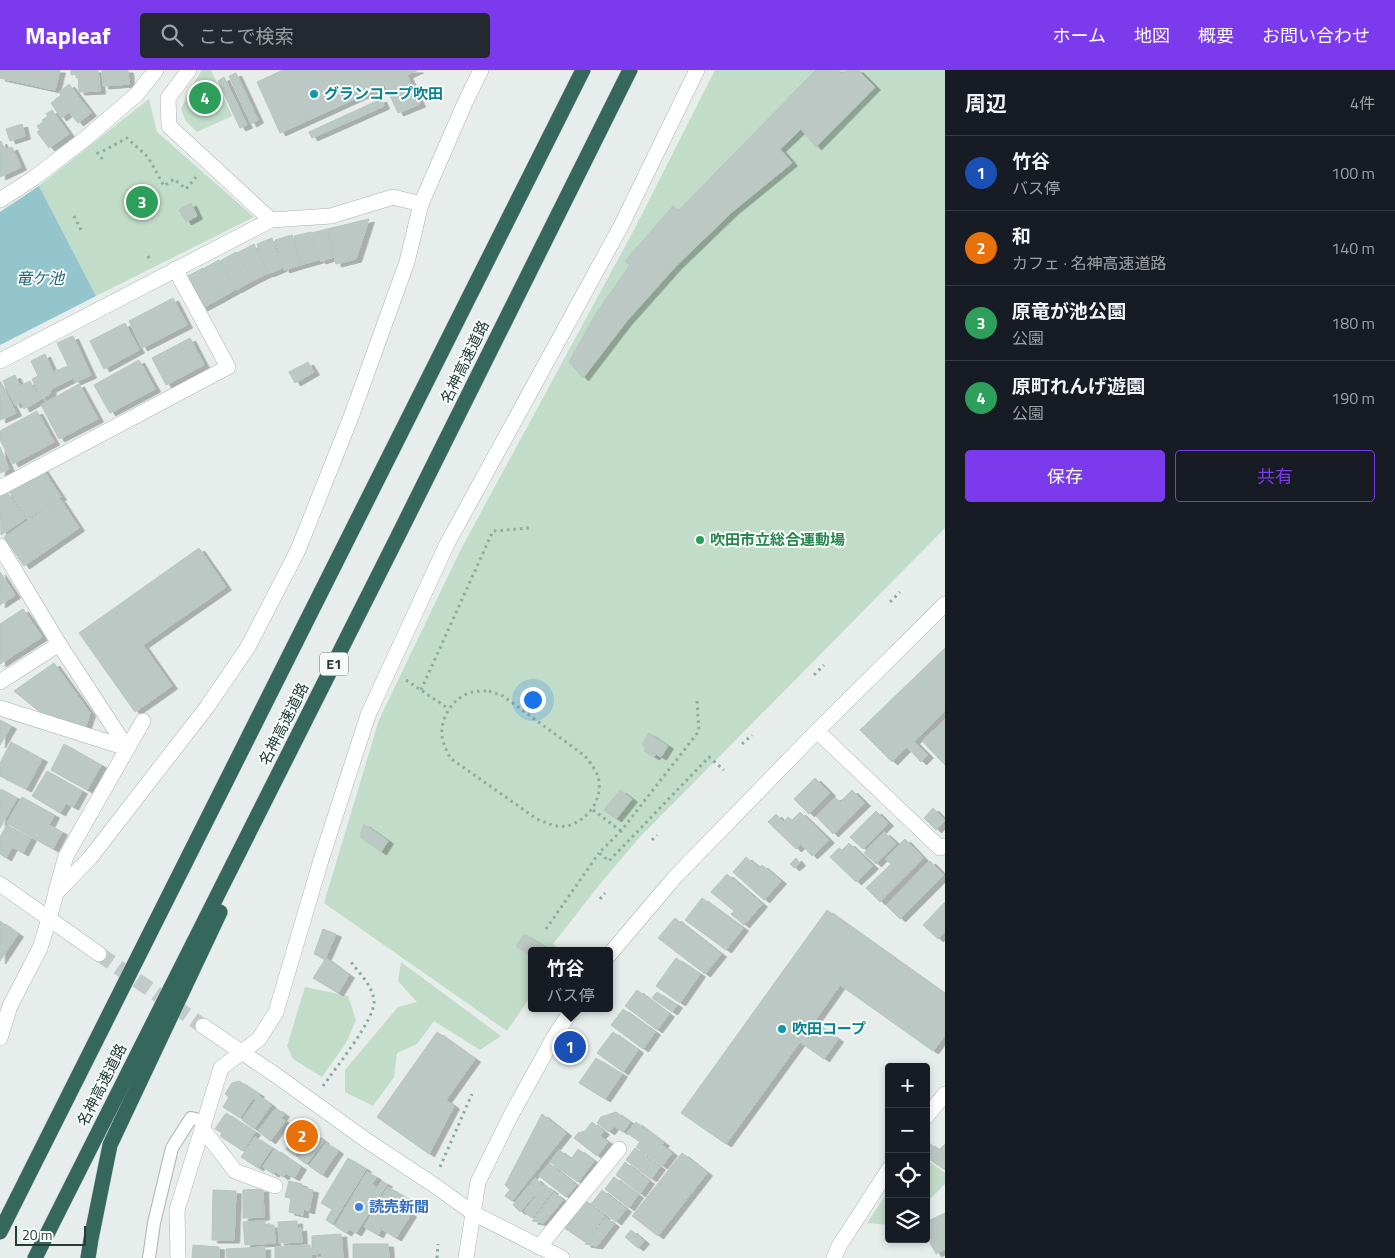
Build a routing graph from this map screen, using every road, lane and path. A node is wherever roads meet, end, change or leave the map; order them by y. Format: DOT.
graph roads {
  1 [pos="189,70"];
  2 [pos="481,70"];
  3 [pos="583,70"];
  4 [pos="630,70"];
  5 [pos="697,70"];
  6 [pos="151,72"];
  7 [pos="98,153"];
  8 [pos="196,178"];
  9 [pos="0,200"];
  10 [pos="421,204"];
  11 [pos="74,216"];
  12 [pos="271,220"];
  13 [pos="81,230"];
  14 [pos="175,269"];
  15 [pos="0,361"];
  16 [pos="0,488"];
  17 [pos="530,528"];
  18 [pos="397,538"];
  19 [pos="0,546"];
  20 [pos="900,592"];
  21 [pos="890,602"];
  22 [pos="945,604"];
  23 [pos="59,644"];
  24 [pos="824,665"];
  25 [pos="410,672"];
  26 [pos="814,675"];
  27 [pos="0,682"];
  28 [pos="421,690"];
  29 [pos="697,701"];
  30 [pos="0,708"];
  31 [pos="449,709"];
  32 [pos="143,721"];
  33 [pos="816,731"];
  34 [pos="752,734"];
  35 [pos="742,744"];
  36 [pos="127,748"];
  37 [pos="724,770"];
  38 [pos="593,810"];
  39 [pos="621,831"];
  40 [pos="657,835"];
  41 [pos="652,840"];
  42 [pos="945,846"];
  43 [pos="599,853"];
  44 [pos="0,884"];
  45 [pos="56,893"];
  46 [pos="605,893"];
  47 [pos="600,899"];
  48 [pos="49,919"];
  49 [pos="546,929"];
  50 [pos="613,950"];
  51 [pos="99,954"];
  52 [pos="351,962"];
  53 [pos="570,1012"];
  54 [pos="203,1026"];
  55 [pos="0,1038"];
  56 [pos="241,1052"];
  57 [pos="321,1088"];
  58 [pos="472,1094"];
  59 [pos="945,1094"];
  60 [pos="930,1112"];
  61 [pos="203,1124"];
  62 [pos="619,1149"];
  63 [pos="440,1169"];
  64 [pos="885,1175"];
  65 [pos="275,1186"];
  66 [pos="473,1213"];
  67 [pos="0,1232"];
  68 [pos="438,1244"];
  69 [pos="539,1247"];
  70 [pos="35,1258"];
  71 [pos="88,1258"];
  72 [pos="149,1258"];
  73 [pos="178,1258"];
  74 [pos="437,1258"];
  75 [pos="466,1258"];
  76 [pos="562,1258"];
  77 [pos="834,1258"];
  1 -- 12 [label="street"];
  2 -- 10 [label="street"];
  3 -- 67 [label="highway, 名神高速道路"];
  4 -- 18 [label="highway, 名神高速道路 / E1"];
  5 -- 56 [label="street"];
  6 -- 9 [label="street"];
  7 -- 8 [label="path"];
  10 -- 12 [label="street"];
  10 -- 45 [label="street"];
  11 -- 13 [label="path"];
  12 -- 14 [label="street"];
  14 -- 15 [label="street"];
  14 -- 16 [label="street"];
  17 -- 28 [label="path"];
  18 -- 70 [label="highway, 名神高速道路 / E1"];
  18 -- 71 [label="highway"];
  19 -- 23 [label="street"];
  20 -- 21 [label="path"];
  22 -- 33 [label="street"];
  23 -- 27 [label="street"];
  23 -- 36 [label="street"];
  24 -- 26 [label="path"];
  25 -- 28 [label="path"];
  28 -- 31 [label="path"];
  29 -- 39 [label="path"];
  30 -- 36 [label="street"];
  31 -- 38 [label="path"];
  31 -- 38 [label="path"];
  32 -- 36 [label="street"];
  33 -- 42 [label="street"];
  33 -- 50 [label="street"];
  34 -- 35 [label="path"];
  36 -- 45 [label="street"];
  37 -- 43 [label="path"];
  38 -- 39 [label="path"];
  39 -- 43 [label="path"];
  40 -- 41 [label="path"];
  43 -- 49 [label="path"];
  44 -- 48 [label="street"];
  45 -- 48 [label="street"];
  46 -- 47 [label="path"];
  48 -- 51 [label="street"];
  48 -- 55 [label="street"];
  52 -- 57 [label="path"];
  53 -- 66 [label="street"];
  54 -- 56 [label="street"];
  56 -- 61 [label="street"];
  56 -- 66 [label="street"];
  58 -- 63 [label="path"];
  59 -- 60 [label="street"];
  61 -- 65 [label="street"];
  61 -- 72 [label="lane"];
  61 -- 73 [label="street"];
  62 -- 69 [label="street"];
  64 -- 77 [label="street"];
  66 -- 69 [label="street"];
  66 -- 75 [label="street"];
  68 -- 74 [label="path"];
  69 -- 76 [label="street"];
}
